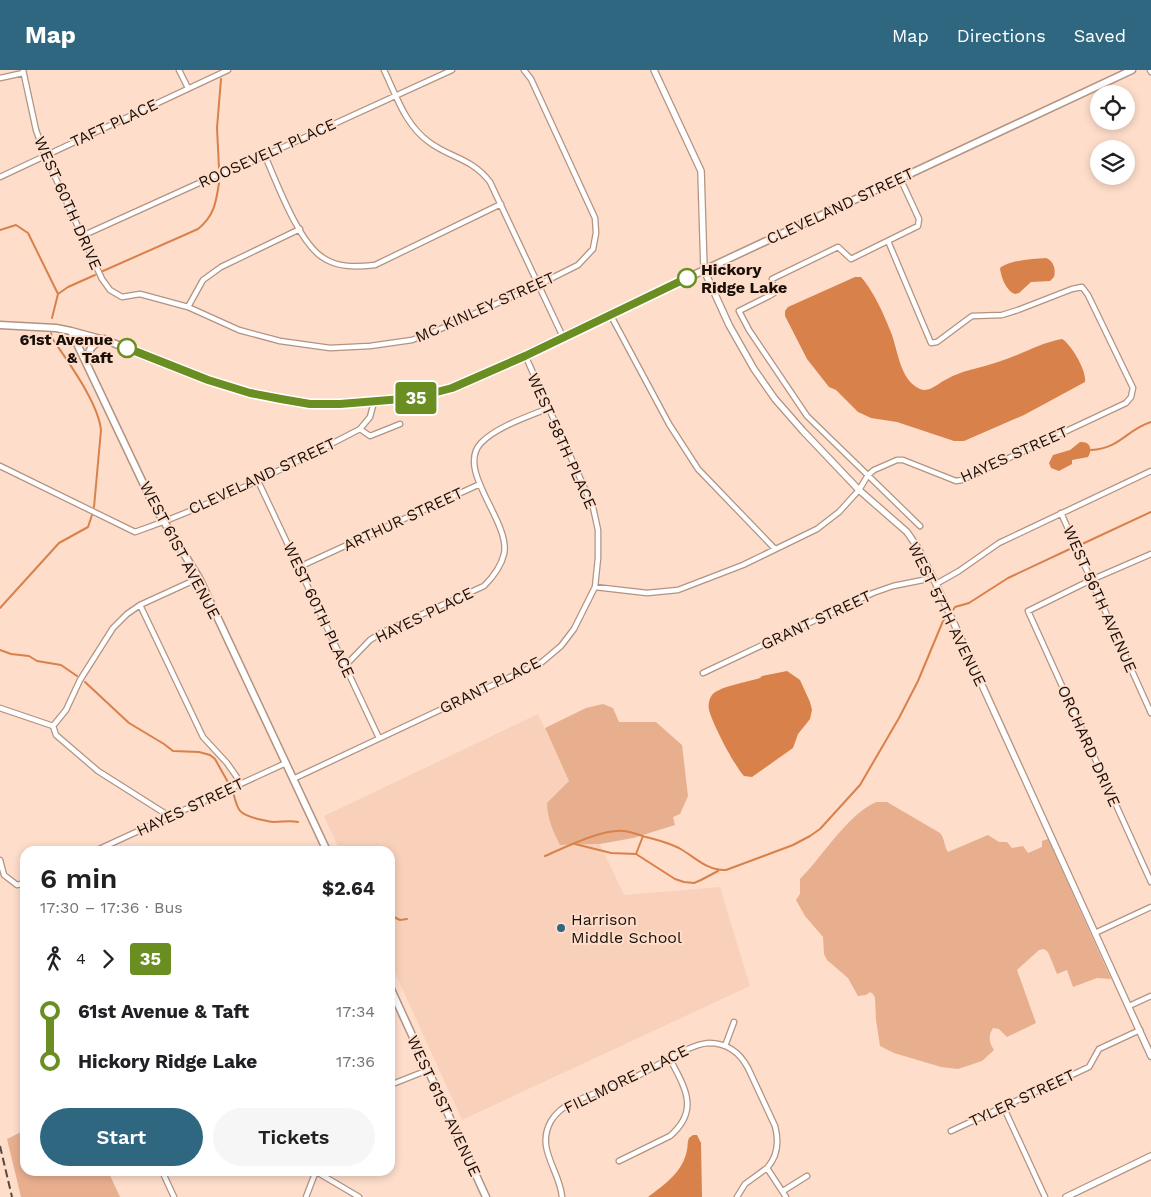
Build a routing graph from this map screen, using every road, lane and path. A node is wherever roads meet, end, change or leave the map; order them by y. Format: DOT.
graph roads {
  1 [pos="179,70"];
  2 [pos="228,70"];
  3 [pos="384,70"];
  4 [pos="452,70"];
  5 [pos="524,70"];
  6 [pos="654,70"];
  7 [pos="1132,70"];
  8 [pos="23,72"];
  9 [pos="0,78"];
  10 [pos="188,88"];
  11 [pos="396,95"];
  12 [pos="45,155"];
  13 [pos="265,156"];
  14 [pos="0,177"];
  15 [pos="900,178"];
  16 [pos="502,204"];
  17 [pos="300,230"];
  18 [pos="82,236"];
  19 [pos="888,241"];
  20 [pos="704,270"];
  21 [pos="538,285"];
  22 [pos="122,297"];
  23 [pos="188,308"];
  24 [pos="610,314"];
  25 [pos="0,325"];
  26 [pos="71,330"];
  27 [pos="563,337"];
  28 [pos="104,339"];
  29 [pos="525,356"];
  30 [pos="87,364"];
  31 [pos="374,402"];
  32 [pos="549,408"];
  33 [pos="400,424"];
  34 [pos="360,429"];
  35 [pos="0,466"];
  36 [pos="1151,471"];
  37 [pos="868,475"];
  38 [pos="258,482"];
  39 [pos="480,484"];
  40 [pos="859,490"];
  41 [pos="1061,513"];
  42 [pos="164,522"];
  43 [pos="920,526"];
  44 [pos="775,550"];
  45 [pos="1151,554"];
  46 [pos="299,567"];
  47 [pos="199,578"];
  48 [pos="933,578"];
  49 [pos="1091,580"];
  50 [pos="936,584"];
  51 [pos="595,587"];
  52 [pos="140,605"];
  53 [pos="345,666"];
  54 [pos="704,673"];
  55 [pos="0,708"];
  56 [pos="1151,713"];
  57 [pos="53,726"];
  58 [pos="379,738"];
  59 [pos="286,763"];
  60 [pos="294,779"];
  61 [pos="241,783"];
  62 [pos="170,816"];
  63 [pos="106,846"];
  64 [pos="325,846"];
  65 [pos="0,860"];
  66 [pos="1151,882"];
  67 [pos="20,885"];
  68 [pos="1151,906"];
  69 [pos="1095,933"];
  70 [pos="1151,996"];
  71 [pos="395,999"];
  72 [pos="1129,1006"];
  73 [pos="734,1022"];
  74 [pos="1140,1030"];
  75 [pos="725,1046"];
  76 [pos="1151,1056"];
  77 [pos="670,1059"];
  78 [pos="428,1070"];
  79 [pos="395,1084"];
  80 [pos="1003,1106"];
  81 [pos="951,1131"];
  82 [pos="1151,1156"];
  83 [pos="620,1161"];
  84 [pos="767,1168"];
  85 [pos="164,1176"];
  86 [pos="314,1176"];
  87 [pos="324,1176"];
  88 [pos="807,1176"];
  89 [pos="783,1191"];
  90 [pos="174,1197"];
  91 [pos="306,1197"];
  92 [pos="359,1197"];
  93 [pos="486,1197"];
  94 [pos="562,1197"];
  95 [pos="737,1197"];
  96 [pos="786,1197"];
  97 [pos="1045,1197"];
  98 [pos="1066,1197"];
  1 -- 10 [label="street"];
  2 -- 10 [label="street, TAFT PLACE"];
  3 -- 11 [label="street"];
  4 -- 11 [label="street, ROOSEVELT PLACE"];
  5 -- 21 [label="street, MC KINLEY STREET"];
  6 -- 20 [label="street, WEST 57TH AVENUE"];
  7 -- 15 [label="main road, CLEVELAND STREET"];
  8 -- 9 [label="street"];
  8 -- 12 [label="street, WEST 60TH DRIVE"];
  10 -- 12 [label="street, TAFT PLACE"];
  11 -- 13 [label="street, ROOSEVELT PLACE"];
  11 -- 16 [label="street"];
  12 -- 14 [label="street, TAFT PLACE"];
  12 -- 18 [label="street, WEST 60TH DRIVE"];
  13 -- 17 [label="street"];
  13 -- 18 [label="street, ROOSEVELT PLACE"];
  15 -- 19 [label="street"];
  15 -- 20 [label="main road, CLEVELAND STREET"];
  16 -- 17 [label="street"];
  16 -- 21 [label="street"];
  17 -- 23 [label="street"];
  18 -- 22 [label="street, WEST 60TH DRIVE"];
  19 -- 37 [label="street"];
  19 -- 37 [label="street, HAYES STREET"];
  20 -- 24 [label="main road, CLEVELAND STREET"];
  20 -- 40 [label="street, WEST 57TH AVENUE"];
  21 -- 23 [label="street, MC KINLEY STREET"];
  21 -- 27 [label="street"];
  22 -- 23 [label="street, MC KINLEY STREET"];
  24 -- 27 [label="main road, CLEVELAND STREET"];
  24 -- 44 [label="street"];
  25 -- 26 [label="main road, CLEVELAND STREET"];
  26 -- 28 [label="main road, CLEVELAND STREET"];
  26 -- 30 [label="main road, WEST 61ST AVENUE"];
  27 -- 29 [label="main road, CLEVELAND STREET"];
  28 -- 30 [label="main road"];
  28 -- 31 [label="main road, CLEVELAND STREET"];
  29 -- 31 [label="main road, CLEVELAND STREET"];
  29 -- 32 [label="street, WEST 58TH PLACE"];
  30 -- 42 [label="main road, WEST 61ST AVENUE"];
  31 -- 34 [label="street"];
  32 -- 39 [label="street, ARTHUR STREET"];
  32 -- 51 [label="street, WEST 58TH PLACE"];
  33 -- 34 [label="street"];
  34 -- 38 [label="street, CLEVELAND STREET"];
  35 -- 42 [label="street, CLEVELAND STREET"];
  36 -- 41 [label="street"];
  37 -- 40 [label="street"];
  37 -- 43 [label="street"];
  38 -- 42 [label="street, CLEVELAND STREET"];
  38 -- 46 [label="street, WEST 60TH PLACE"];
  39 -- 46 [label="street, ARTHUR STREET"];
  39 -- 53 [label="street, HAYES PLACE"];
  40 -- 44 [label="street"];
  40 -- 48 [label="street, WEST 57TH AVENUE"];
  41 -- 49 [label="street, WEST 56TH AVENUE"];
  41 -- 50 [label="street"];
  42 -- 47 [label="main road, WEST 61ST AVENUE"];
  44 -- 51 [label="street"];
  45 -- 49 [label="street"];
  46 -- 53 [label="street, WEST 60TH PLACE"];
  47 -- 52 [label="street"];
  47 -- 59 [label="main road, WEST 61ST AVENUE"];
  48 -- 50 [label="street, WEST 57TH AVENUE"];
  48 -- 54 [label="street, GRANT STREET"];
  49 -- 56 [label="street, WEST 56TH AVENUE"];
  49 -- 66 [label="street, ORCHARD DRIVE"];
  50 -- 69 [label="street, WEST 57TH AVENUE"];
  51 -- 58 [label="street, GRANT PLACE"];
  52 -- 57 [label="street"];
  52 -- 61 [label="street"];
  53 -- 58 [label="street, WEST 60TH PLACE"];
  55 -- 57 [label="street"];
  57 -- 62 [label="street"];
  58 -- 60 [label="street, GRANT PLACE"];
  59 -- 60 [label="main road, WEST 61ST AVENUE"];
  59 -- 61 [label="street, HAYES STREET"];
  60 -- 64 [label="main road, WEST 61ST AVENUE"];
  61 -- 62 [label="street, HAYES STREET"];
  62 -- 63 [label="street, HAYES STREET"];
  65 -- 67 [label="street"];
  68 -- 69 [label="street"];
  69 -- 72 [label="street, WEST 57TH AVENUE"];
  70 -- 72 [label="street"];
  71 -- 78 [label="main road, WEST 61ST AVENUE"];
  72 -- 74 [label="street, WEST 57TH AVENUE"];
  73 -- 75 [label="street"];
  74 -- 76 [label="street, WEST 57TH AVENUE"];
  74 -- 80 [label="street, TYLER STREET"];
  75 -- 77 [label="street, FILLMORE PLACE"];
  75 -- 84 [label="street"];
  77 -- 83 [label="street"];
  77 -- 94 [label="street, FILLMORE PLACE"];
  78 -- 79 [label="street"];
  78 -- 93 [label="main road, WEST 61ST AVENUE"];
  80 -- 81 [label="street, TYLER STREET"];
  80 -- 97 [label="street"];
  82 -- 98 [label="street"];
  84 -- 89 [label="street"];
  84 -- 95 [label="street"];
  85 -- 90 [label="street"];
  86 -- 91 [label="street"];
  87 -- 92 [label="street"];
  88 -- 89 [label="street"];
  89 -- 96 [label="street"];
}
